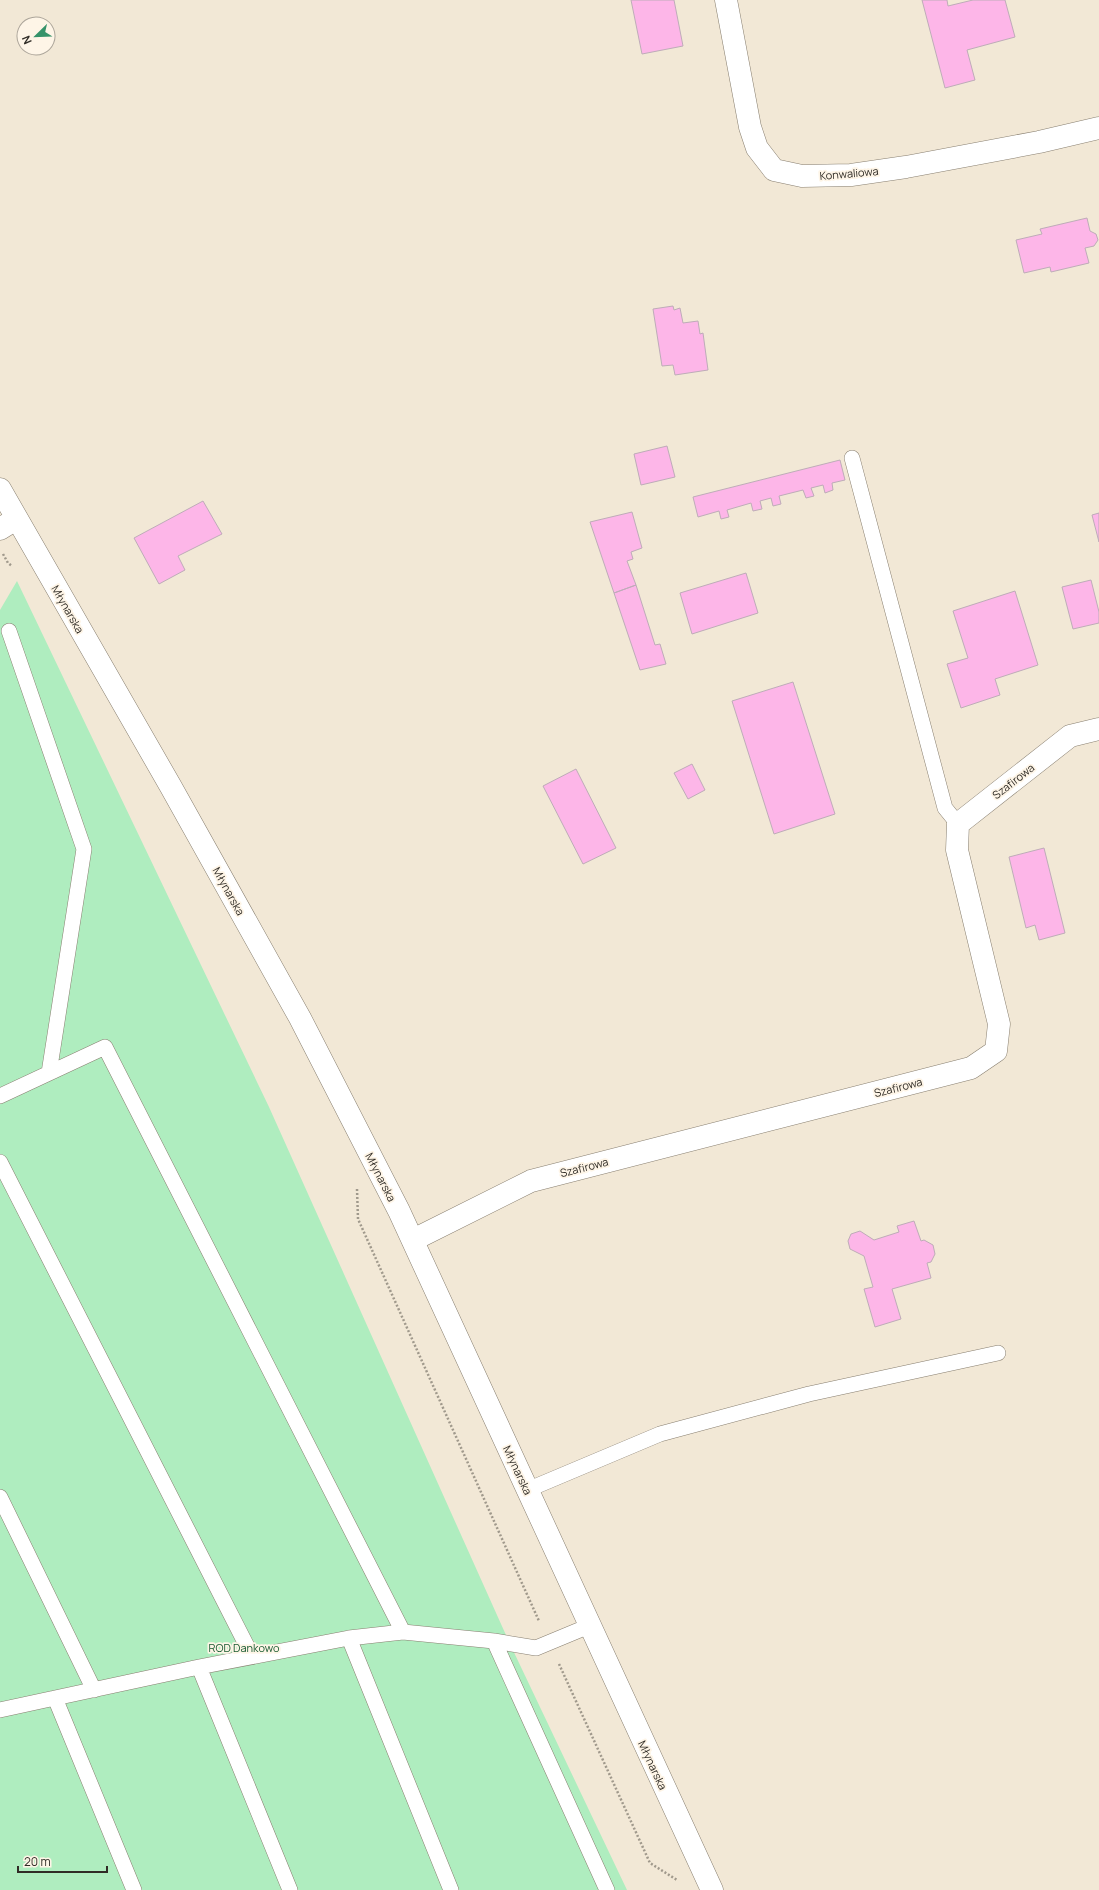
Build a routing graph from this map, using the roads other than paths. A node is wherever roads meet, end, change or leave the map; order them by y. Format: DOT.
graph roads {
  1 [pos="726,0"];
  2 [pos="1099,128"];
  3 [pos="852,458"];
  4 [pos="0,489"];
  5 [pos="8,524"];
  6 [pos="9,631"];
  7 [pos="1099,729"];
  8 [pos="958,824"];
  9 [pos="49,1073"];
  10 [pos="0,1096"];
  11 [pos="0,1162"];
  12 [pos="413,1240"];
  13 [pos="998,1352"];
  14 [pos="527,1490"];
  15 [pos="0,1497"];
  16 [pos="589,1626"];
  17 [pos="403,1632"];
  18 [pos="349,1638"];
  19 [pos="494,1641"];
  20 [pos="252,1656"];
  21 [pos="199,1667"];
  22 [pos="94,1690"];
  23 [pos="55,1698"];
  24 [pos="0,1710"];
  25 [pos="134,1890"];
  26 [pos="290,1890"];
  27 [pos="451,1890"];
  28 [pos="607,1890"];
  29 [pos="712,1890"];
  1 -- 2 [label="street, Konwaliowa"];
  3 -- 8 [label="lane"];
  4 -- 5 [label="street, Młynarska"];
  5 -- 12 [label="street, Młynarska"];
  6 -- 9 [label="lane"];
  7 -- 8 [label="street, Szafirowa"];
  8 -- 12 [label="street, Szafirowa"];
  9 -- 10 [label="lane"];
  9 -- 17 [label="lane"];
  11 -- 20 [label="lane"];
  12 -- 14 [label="street, Młynarska"];
  13 -- 14 [label="lane"];
  14 -- 16 [label="street, Młynarska"];
  15 -- 22 [label="lane"];
  16 -- 19 [label="lane"];
  16 -- 29 [label="street, Młynarska"];
  17 -- 18 [label="lane"];
  17 -- 19 [label="lane"];
  18 -- 20 [label="lane"];
  18 -- 27 [label="lane"];
  19 -- 28 [label="lane"];
  20 -- 21 [label="lane"];
  21 -- 22 [label="lane"];
  21 -- 26 [label="lane"];
  22 -- 23 [label="lane"];
  23 -- 24 [label="lane"];
  23 -- 25 [label="lane"];
}
